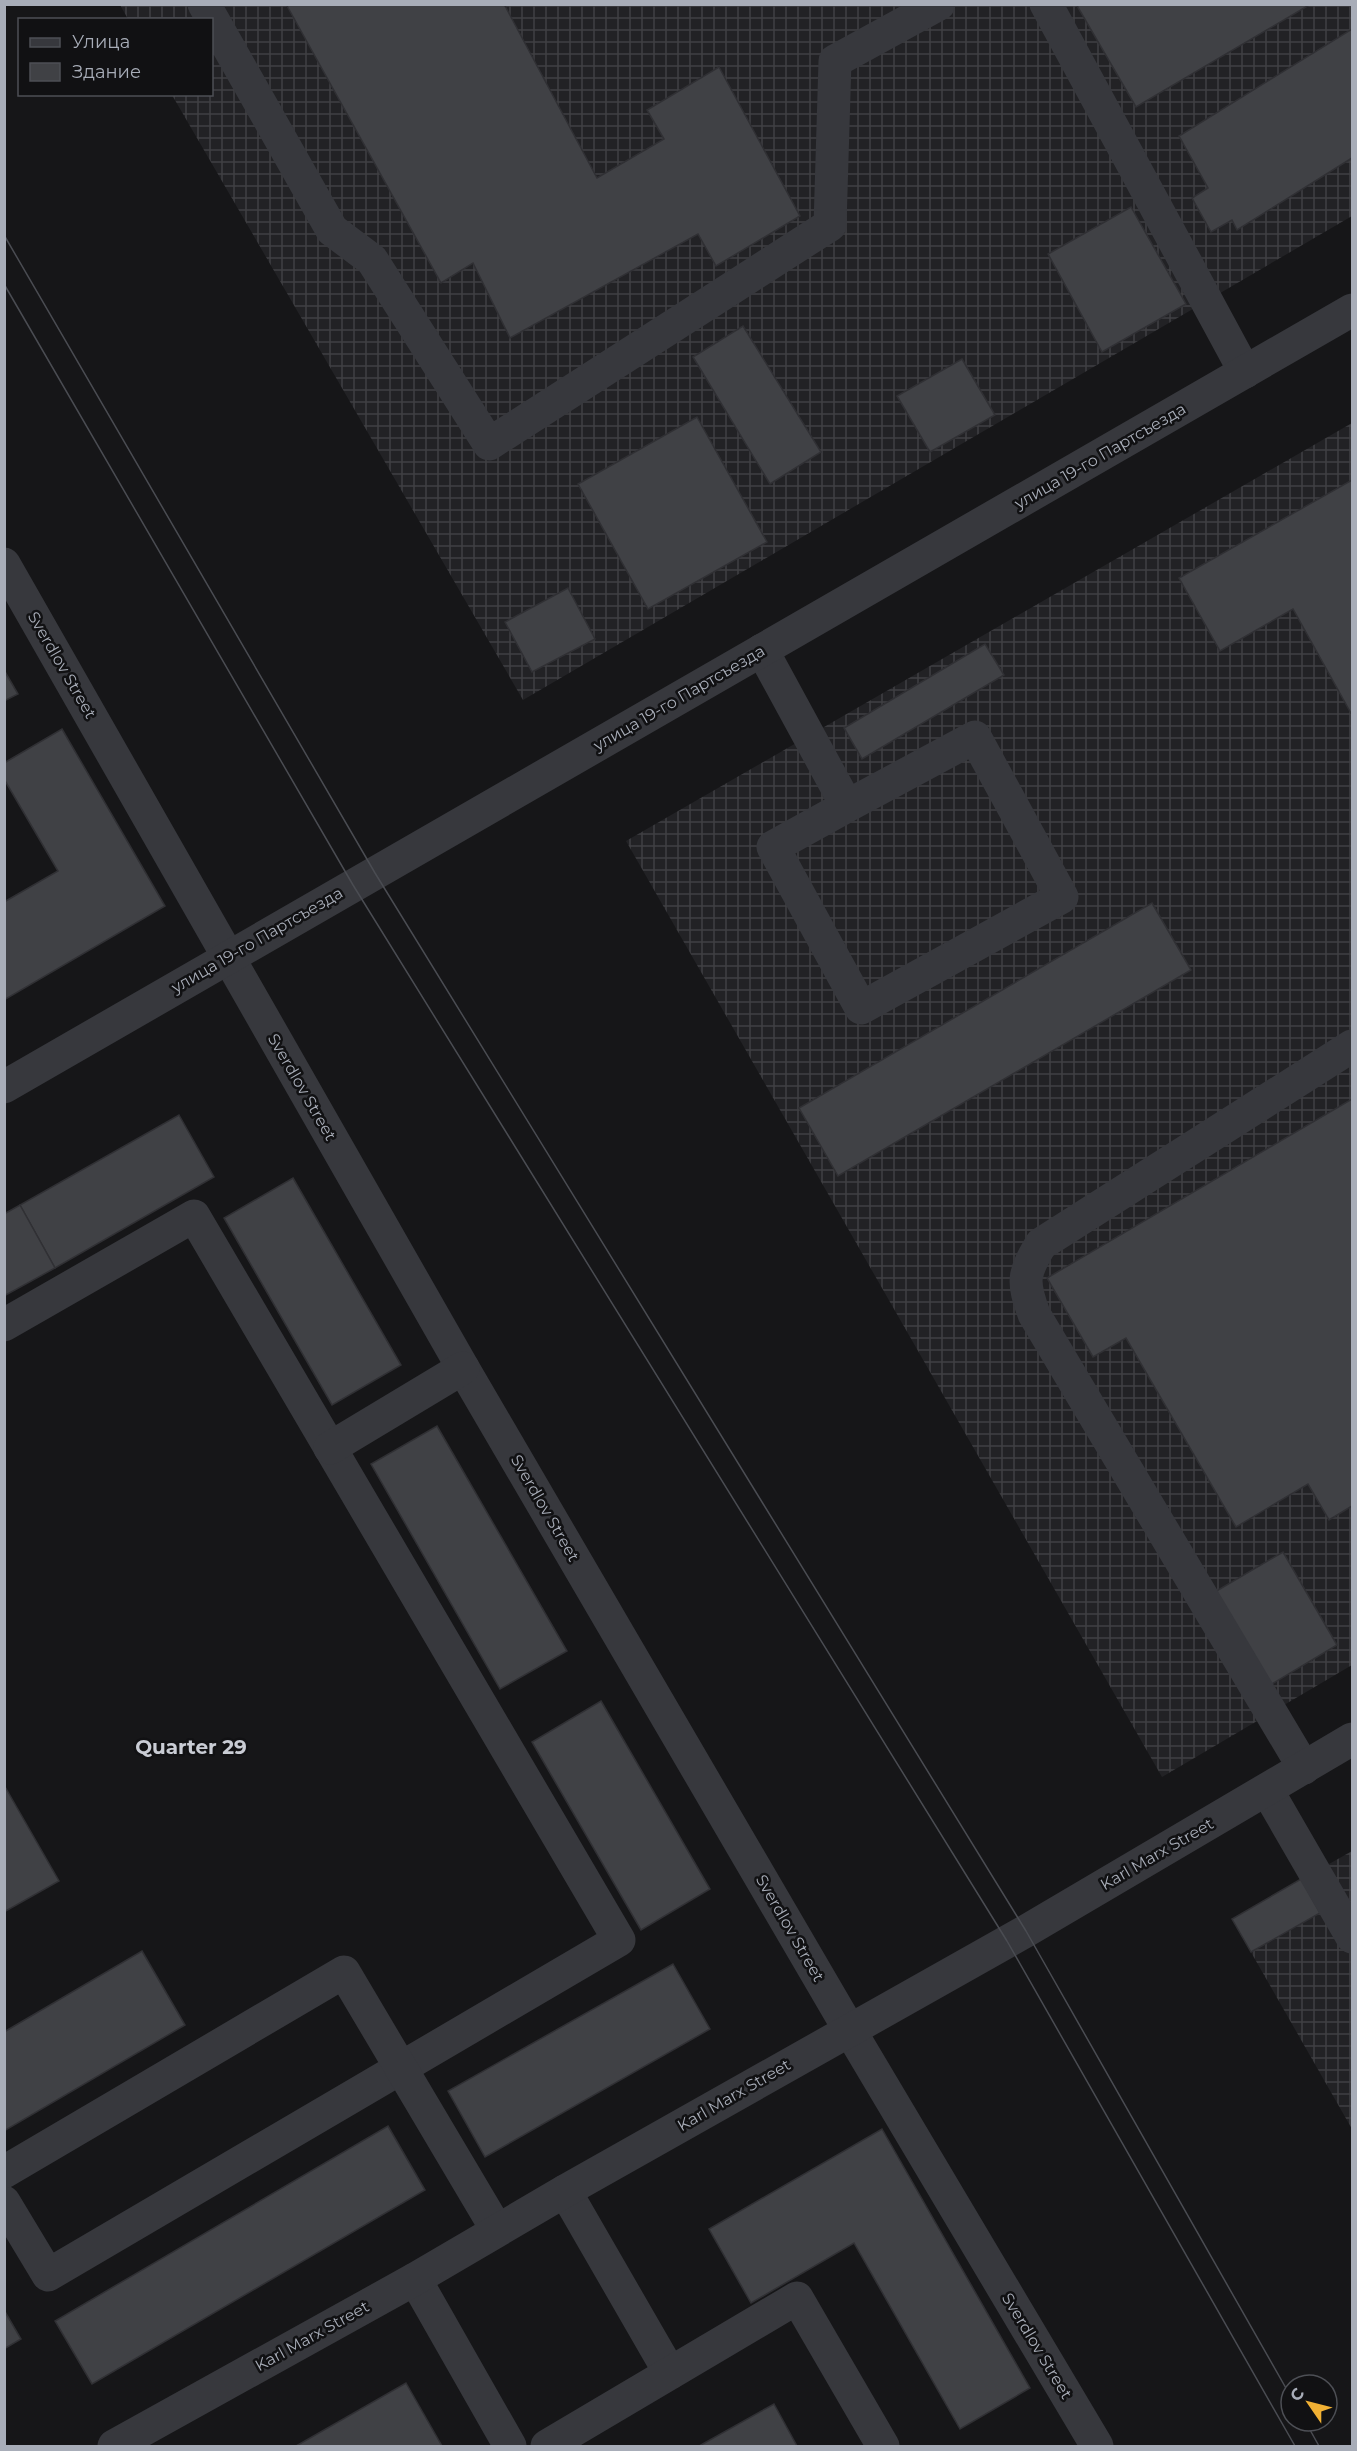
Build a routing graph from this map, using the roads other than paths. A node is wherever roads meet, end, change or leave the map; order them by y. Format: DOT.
graph roads {
  1 [pos="204,4"];
  2 [pos="939,4"];
  3 [pos="1046,4"];
  4 [pos="212,18"];
  5 [pos="213,20"];
  6 [pos="1353,310"];
  7 [pos="1245,372"];
  8 [pos="4,564"];
  9 [pos="762,650"];
  10 [pos="847,806"];
  11 [pos="228,957"];
  12 [pos="1353,1046"];
  13 [pos="4,1087"];
  14 [pos="4,1325"];
  15 [pos="463,1368"];
  16 [pos="330,1448"];
  17 [pos="1353,1739"];
  18 [pos="1304,1768"];
  19 [pos="1267,1790"];
  20 [pos="1353,1937"];
  21 [pos="849,2029"];
  22 [pos="402,2068"];
  23 [pos="4,2172"];
  24 [pos="565,2191"];
  25 [pos="4,2202"];
  26 [pos="496,2230"];
  27 [pos="415,2279"];
  28 [pos="670,2373"];
  29 [pos="114,2446"];
  30 [pos="510,2446"];
  31 [pos="547,2446"];
  32 [pos="883,2446"];
  33 [pos="1097,2446"];
  1 -- 4 [label="street"];
  2 -- 5 [label="street"];
  3 -- 7 [label="street"];
  6 -- 7 [label="street, улица 19-го Партсъезда"];
  7 -- 9 [label="street, улица 19-го Партсъезда"];
  8 -- 11 [label="street, Sverdlov Street"];
  9 -- 10 [label="street"];
  9 -- 11 [label="street, улица 19-го Партсъезда"];
  10 -- 10 [label="street"];
  11 -- 13 [label="street, улица 19-го Партсъезда"];
  11 -- 15 [label="street, Sverdlov Street"];
  12 -- 18 [label="street"];
  14 -- 16 [label="street"];
  15 -- 16 [label="street"];
  15 -- 21 [label="street, Sverdlov Street"];
  16 -- 22 [label="street"];
  17 -- 18 [label="street, Karl Marx Street"];
  18 -- 19 [label="street, Karl Marx Street"];
  19 -- 20 [label="street"];
  19 -- 21 [label="street, Karl Marx Street"];
  21 -- 24 [label="street, Karl Marx Street"];
  21 -- 33 [label="street, Sverdlov Street"];
  22 -- 23 [label="street"];
  22 -- 25 [label="street"];
  22 -- 26 [label="street"];
  24 -- 26 [label="street, Karl Marx Street"];
  24 -- 28 [label="street"];
  26 -- 27 [label="street, Karl Marx Street"];
  27 -- 29 [label="street, Karl Marx Street"];
  27 -- 30 [label="street"];
  28 -- 31 [label="street"];
  28 -- 32 [label="street"];
}
